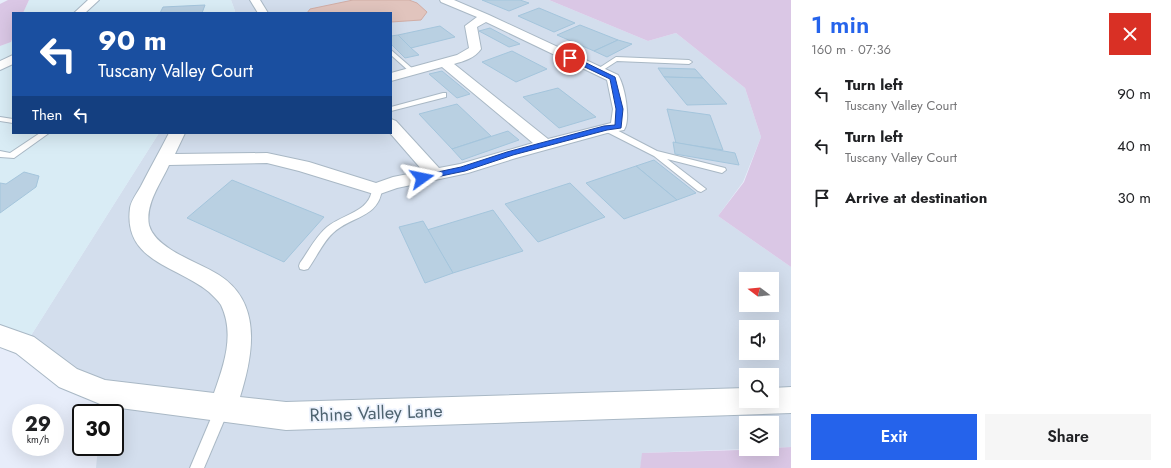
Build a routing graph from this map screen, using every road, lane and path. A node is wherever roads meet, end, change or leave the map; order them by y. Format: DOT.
graph roads {
  1 [pos="94,0"];
  2 [pos="255,0"];
  3 [pos="445,0"];
  4 [pos="79,12"];
  5 [pos="262,12"];
  6 [pos="485,17"];
  7 [pos="392,53"];
  8 [pos="12,60"];
  9 [pos="689,62"];
  10 [pos="445,63"];
  11 [pos="0,66"];
  12 [pos="412,71"];
  13 [pos="598,71"];
  14 [pos="392,78"];
  15 [pos="443,95"];
  16 [pos="392,109"];
  17 [pos="0,118"];
  18 [pos="12,121"];
  19 [pos="392,125"];
  20 [pos="606,128"];
  21 [pos="44,134"];
  22 [pos="176,134"];
  23 [pos="545,144"];
  24 [pos="654,153"];
  25 [pos="0,154"];
  26 [pos="163,160"];
  27 [pos="722,170"];
  28 [pos="436,175"];
  29 [pos="377,189"];
  30 [pos="701,189"];
  31 [pos="304,266"];
  32 [pos="0,336"];
  33 [pos="791,400"];
  34 [pos="779,401"];
  35 [pos="739,402"];
  36 [pos="223,408"];
  37 [pos="198,468"];
  1 -- 4 [label="street"];
  2 -- 5 [label="street"];
  3 -- 6 [label="street"];
  6 -- 10 [label="street"];
  6 -- 13 [label="street"];
  7 -- 12 [label="lane"];
  8 -- 11 [label="street"];
  9 -- 13 [label="lane"];
  10 -- 12 [label="street"];
  10 -- 23 [label="street"];
  12 -- 14 [label="street"];
  13 -- 20 [label="street"];
  15 -- 16 [label="lane"];
  17 -- 18 [label="lane"];
  19 -- 28 [label="street"];
  20 -- 23 [label="street"];
  20 -- 24 [label="lane"];
  21 -- 25 [label="lane"];
  22 -- 26 [label="street"];
  23 -- 28 [label="street"];
  24 -- 27 [label="lane"];
  24 -- 30 [label="lane"];
  26 -- 29 [label="street"];
  26 -- 36 [label="street"];
  28 -- 29 [label="street"];
  29 -- 31 [label="lane"];
  32 -- 36 [label="street, Rhine Valley Lane"];
  33 -- 34 [label="street"];
  35 -- 36 [label="street, Rhine Valley Lane"];
  36 -- 37 [label="lane"];
}
